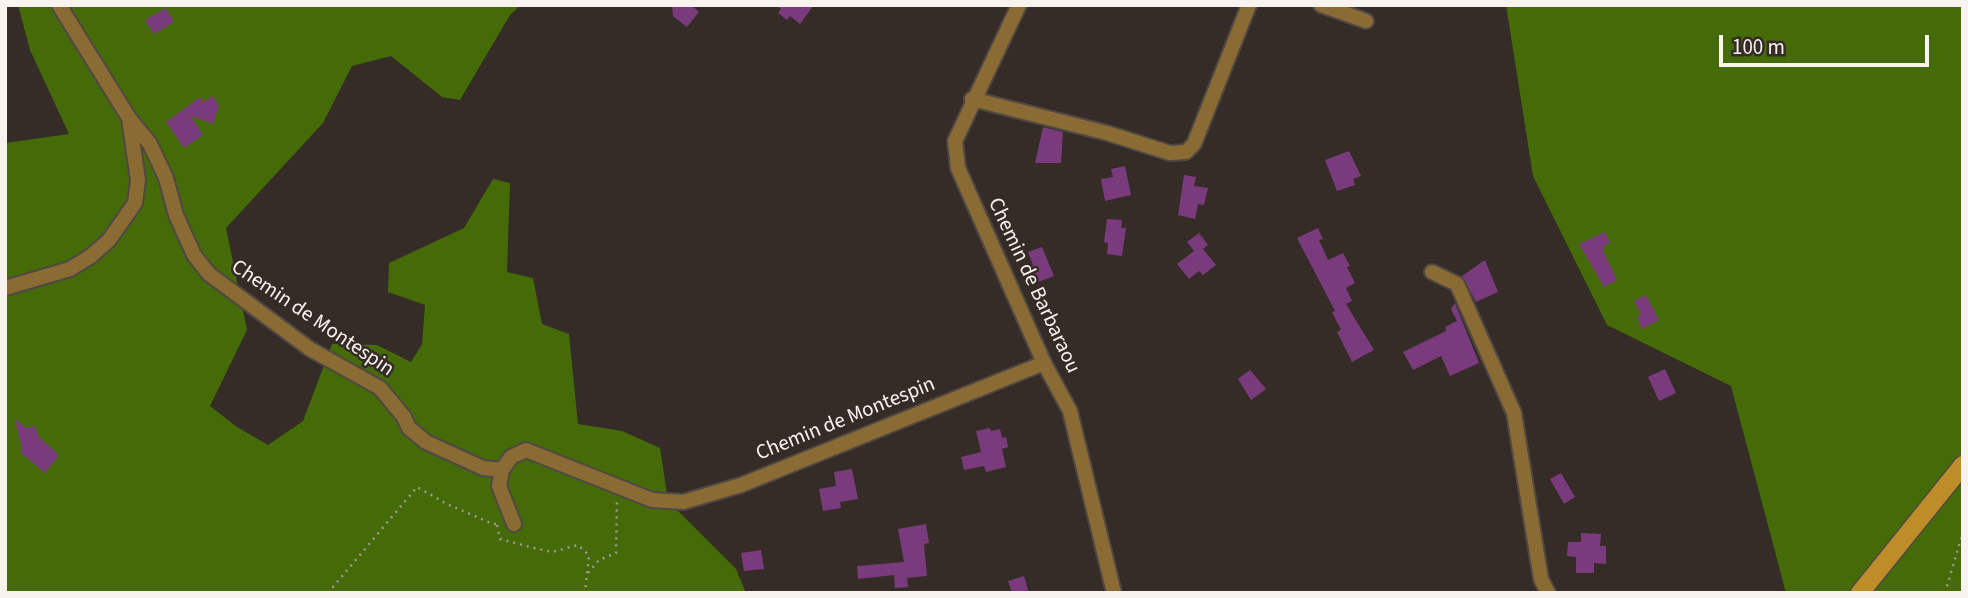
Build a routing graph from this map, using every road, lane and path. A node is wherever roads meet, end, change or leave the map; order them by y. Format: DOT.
graph roads {
  1 [pos="59,5"];
  2 [pos="1019,5"];
  3 [pos="1249,5"];
  4 [pos="1321,5"];
  5 [pos="1366,21"];
  6 [pos="972,99"];
  7 [pos="129,118"];
  8 [pos="1432,272"];
  9 [pos="5,288"];
  10 [pos="1044,363"];
  11 [pos="1963,464"];
  12 [pos="502,470"];
  13 [pos="619,487"];
  14 [pos="497,524"];
  15 [pos="514,524"];
  16 [pos="1963,532"];
  17 [pos="587,573"];
  18 [pos="328,593"];
  19 [pos="585,593"];
  20 [pos="1114,593"];
  21 [pos="1548,593"];
  22 [pos="1860,593"];
  23 [pos="1945,593"];
  1 -- 7 [label="street, Chemin de Montespin"];
  2 -- 6 [label="street, Chemin de Barbaraou"];
  3 -- 6 [label="street"];
  4 -- 5 [label="street"];
  6 -- 10 [label="street, Chemin de Barbaraou"];
  7 -- 9 [label="street"];
  7 -- 12 [label="street, Chemin de Montespin"];
  8 -- 21 [label="street"];
  10 -- 13 [label="street, Chemin de Montespin"];
  10 -- 20 [label="street, Chemin de Barbaraou"];
  11 -- 22 [label="main road"];
  12 -- 13 [label="street, Chemin de Montespin"];
  12 -- 15 [label="street"];
  13 -- 17 [label="path"];
  14 -- 15 [label="path"];
  14 -- 17 [label="path"];
  14 -- 18 [label="path"];
  16 -- 23 [label="path"];
  17 -- 19 [label="path"];
}
